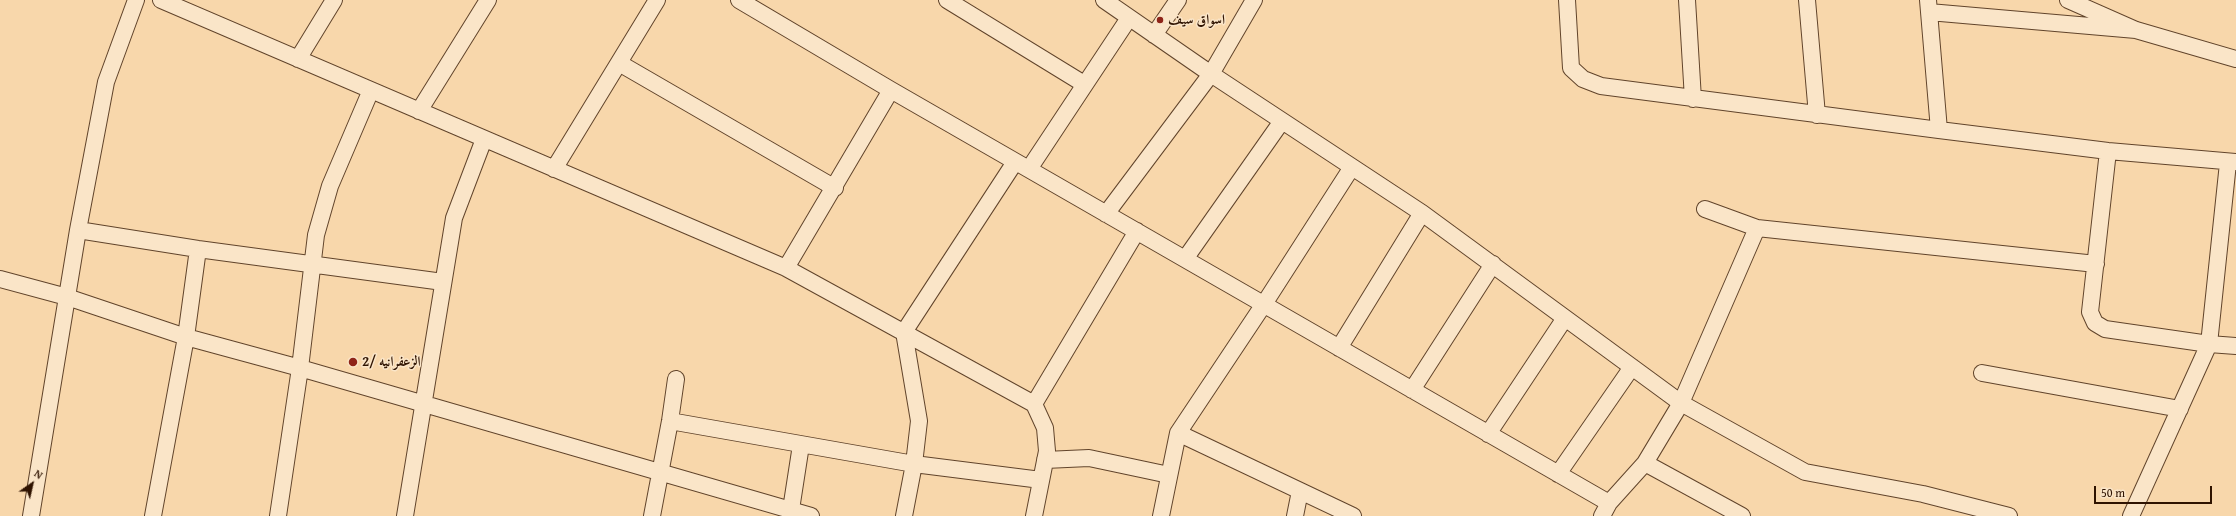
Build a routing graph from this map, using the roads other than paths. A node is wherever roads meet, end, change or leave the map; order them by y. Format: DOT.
graph roads {
  1 [pos="136,0"];
  2 [pos="334,0"];
  3 [pos="488,0"];
  4 [pos="656,0"];
  5 [pos="739,0"];
  6 [pos="947,0"];
  7 [pos="1104,0"];
  8 [pos="1178,0"];
  9 [pos="1254,0"];
  10 [pos="1567,0"];
  11 [pos="1687,0"];
  12 [pos="1807,0"];
  13 [pos="2068,0"];
  14 [pos="168,1"];
  15 [pos="1929,6"];
  16 [pos="1129,18"];
  17 [pos="2136,30"];
  18 [pos="1154,35"];
  19 [pos="298,59"];
  20 [pos="2236,59"];
  21 [pos="619,62"];
  22 [pos="1211,74"];
  23 [pos="1084,84"];
  24 [pos="371,90"];
  25 [pos="891,90"];
  26 [pos="1693,99"];
  27 [pos="419,111"];
  28 [pos="1817,115"];
  29 [pos="1282,121"];
  30 [pos="1938,130"];
  31 [pos="484,138"];
  32 [pos="2108,150"];
  33 [pos="2232,163"];
  34 [pos="1022,166"];
  35 [pos="1352,167"];
  36 [pos="554,169"];
  37 [pos="834,188"];
  38 [pos="1705,209"];
  39 [pos="1422,213"];
  40 [pos="1106,214"];
  41 [pos="1757,228"];
  42 [pos="78,230"];
  43 [pos="1137,232"];
  44 [pos="198,249"];
  45 [pos="1185,259"];
  46 [pos="1493,264"];
  47 [pos="2096,264"];
  48 [pos="314,265"];
  49 [pos="786,268"];
  50 [pos="0,279"];
  51 [pos="443,282"];
  52 [pos="67,297"];
  53 [pos="1264,304"];
  54 [pos="1565,318"];
  55 [pos="904,332"];
  56 [pos="186,338"];
  57 [pos="2209,344"];
  58 [pos="2236,346"];
  59 [pos="1339,348"];
  60 [pos="2236,357"];
  61 [pos="1632,367"];
  62 [pos="300,368"];
  63 [pos="1982,373"];
  64 [pos="676,379"];
  65 [pos="1412,390"];
  66 [pos="422,403"];
  67 [pos="1681,403"];
  68 [pos="1034,404"];
  69 [pos="2180,409"];
  70 [pos="670,421"];
  71 [pos="1178,433"];
  72 [pos="1488,434"];
  73 [pos="801,445"];
  74 [pos="1045,460"];
  75 [pos="1645,463"];
  76 [pos="914,464"];
  77 [pos="659,474"];
  78 [pos="1558,474"];
  79 [pos="1169,475"];
  80 [pos="1041,480"];
  81 [pos="1300,491"];
  82 [pos="1605,509"];
  83 [pos="791,513"];
  84 [pos="31,516"];
  85 [pos="152,516"];
  86 [pos="278,516"];
  87 [pos="405,516"];
  88 [pos="652,516"];
  89 [pos="811,516"];
  90 [pos="904,516"];
  91 [pos="1034,516"];
  92 [pos="1161,516"];
  93 [pos="1295,516"];
  94 [pos="1353,516"];
  95 [pos="1742,516"];
  96 [pos="2006,516"];
  97 [pos="2131,516"];
  1 -- 42 [label="street"];
  2 -- 19 [label="street"];
  3 -- 27 [label="street"];
  4 -- 21 [label="street"];
  5 -- 25 [label="street"];
  6 -- 23 [label="street"];
  7 -- 16 [label="street"];
  8 -- 18 [label="street"];
  9 -- 22 [label="street"];
  10 -- 26 [label="street"];
  11 -- 26 [label="street"];
  12 -- 28 [label="street"];
  13 -- 17 [label="street"];
  14 -- 19 [label="street"];
  15 -- 17 [label="street"];
  15 -- 30 [label="street"];
  16 -- 18 [label="street"];
  16 -- 23 [label="street"];
  17 -- 20 [label="street"];
  18 -- 22 [label="street"];
  19 -- 24 [label="street"];
  21 -- 36 [label="street"];
  21 -- 37 [label="street"];
  22 -- 29 [label="street"];
  22 -- 40 [label="street"];
  23 -- 34 [label="street"];
  24 -- 27 [label="street"];
  24 -- 48 [label="street"];
  25 -- 34 [label="street"];
  25 -- 37 [label="street"];
  26 -- 28 [label="street"];
  27 -- 31 [label="street"];
  28 -- 30 [label="street"];
  29 -- 35 [label="street"];
  29 -- 45 [label="street"];
  30 -- 32 [label="street"];
  31 -- 36 [label="street"];
  31 -- 51 [label="street"];
  32 -- 33 [label="street"];
  32 -- 47 [label="street"];
  33 -- 57 [label="street"];
  34 -- 40 [label="street"];
  34 -- 55 [label="street"];
  35 -- 39 [label="street"];
  35 -- 53 [label="street"];
  36 -- 49 [label="street"];
  37 -- 49 [label="street"];
  38 -- 41 [label="street"];
  39 -- 46 [label="street"];
  39 -- 59 [label="street"];
  40 -- 43 [label="street"];
  41 -- 47 [label="street"];
  41 -- 67 [label="street"];
  42 -- 44 [label="street"];
  42 -- 52 [label="street"];
  43 -- 45 [label="street"];
  43 -- 68 [label="street"];
  44 -- 48 [label="street"];
  44 -- 56 [label="street"];
  45 -- 53 [label="street"];
  46 -- 54 [label="street"];
  46 -- 65 [label="street"];
  47 -- 57 [label="street"];
  48 -- 51 [label="street"];
  48 -- 62 [label="street"];
  49 -- 55 [label="street"];
  50 -- 52 [label="street"];
  51 -- 66 [label="street"];
  52 -- 56 [label="street"];
  52 -- 84 [label="street"];
  53 -- 59 [label="street"];
  53 -- 71 [label="street"];
  54 -- 61 [label="street"];
  54 -- 72 [label="street"];
  55 -- 68 [label="street"];
  55 -- 76 [label="street"];
  56 -- 62 [label="street"];
  56 -- 85 [label="street"];
  57 -- 58 [label="street"];
  57 -- 60 [label="street"];
  57 -- 69 [label="street"];
  59 -- 65 [label="street"];
  61 -- 67 [label="street"];
  61 -- 78 [label="street"];
  62 -- 66 [label="street"];
  62 -- 86 [label="street"];
  63 -- 69 [label="street"];
  64 -- 70 [label="street"];
  65 -- 72 [label="street"];
  66 -- 77 [label="street"];
  66 -- 87 [label="street"];
  67 -- 75 [label="street"];
  67 -- 96 [label="street"];
  68 -- 74 [label="street"];
  69 -- 97 [label="street"];
  70 -- 73 [label="street"];
  70 -- 77 [label="street"];
  71 -- 79 [label="street"];
  71 -- 81 [label="street"];
  72 -- 78 [label="street"];
  73 -- 76 [label="street"];
  73 -- 83 [label="street"];
  74 -- 79 [label="street"];
  74 -- 80 [label="street"];
  75 -- 82 [label="street"];
  75 -- 95 [label="street"];
  76 -- 80 [label="street"];
  76 -- 90 [label="street"];
  77 -- 83 [label="street"];
  77 -- 88 [label="street"];
  78 -- 82 [label="street"];
  79 -- 92 [label="street"];
  80 -- 91 [label="street"];
  81 -- 93 [label="street"];
  81 -- 94 [label="street"];
  83 -- 89 [label="street"];
}
